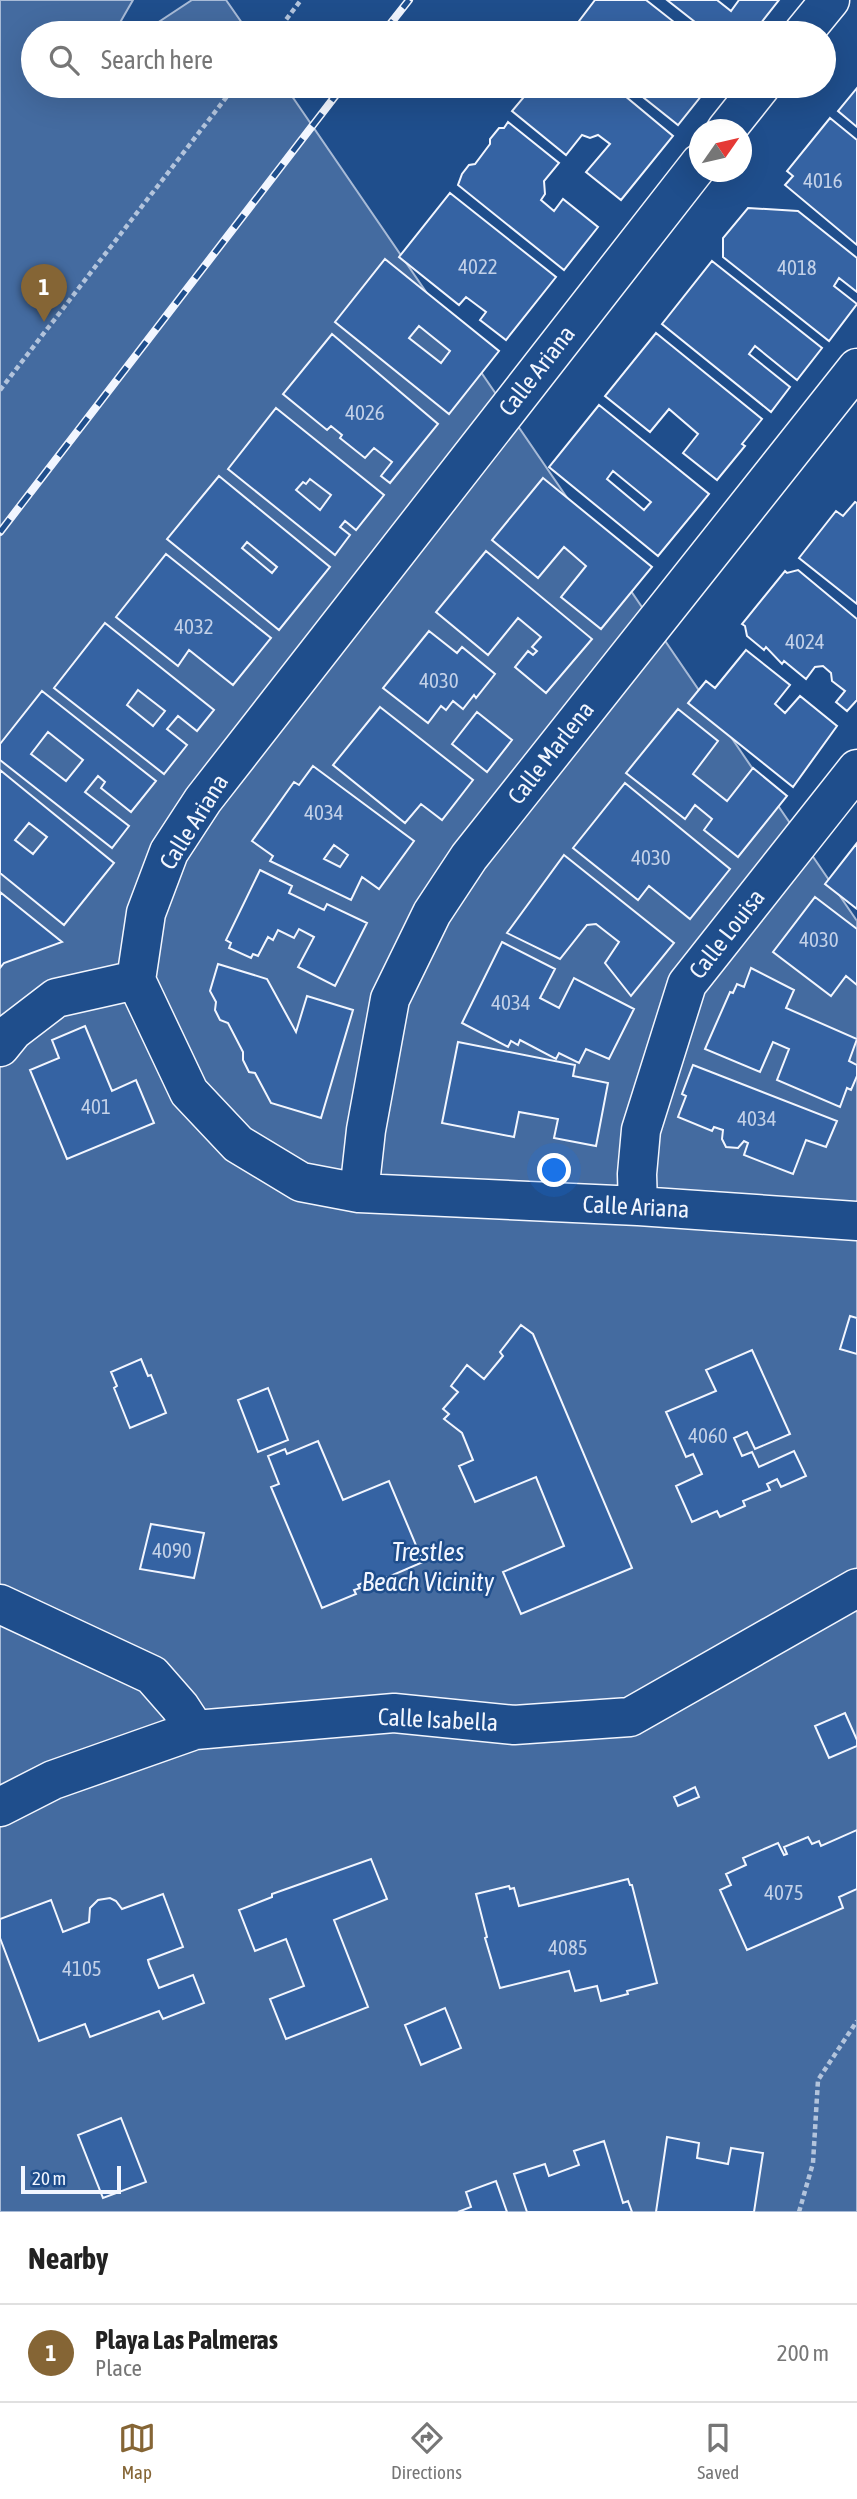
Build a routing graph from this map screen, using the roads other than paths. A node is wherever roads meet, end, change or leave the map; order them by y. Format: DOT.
graph roads {
  1 [pos="830,0"];
  2 [pos="813,21"];
  3 [pos="751,98"];
  4 [pos="735,119"];
  5 [pos="689,176"];
  6 [pos="857,368"];
  7 [pos="857,769"];
  8 [pos="135,980"];
  9 [pos="0,1047"];
  10 [pos="359,1193"];
  11 [pos="638,1206"];
  12 [pos="857,1221"];
  13 [pos="857,1588"];
  14 [pos="1,1606"];
  15 [pos="195,1730"];
  16 [pos="0,1807"];
  1 -- 2 [label="street"];
  3 -- 4 [label="street"];
  5 -- 8 [label="street, Calle Ariana"];
  6 -- 10 [label="street, Calle Marlena"];
  7 -- 11 [label="street, Calle Louisa"];
  8 -- 9 [label="street"];
  8 -- 10 [label="street, Calle Ariana"];
  10 -- 11 [label="street, Calle Ariana"];
  11 -- 12 [label="street, Calle Ariana"];
  13 -- 15 [label="street, Calle Isabella"];
  14 -- 15 [label="street"];
  15 -- 16 [label="street, Calle Isabella"];
}
